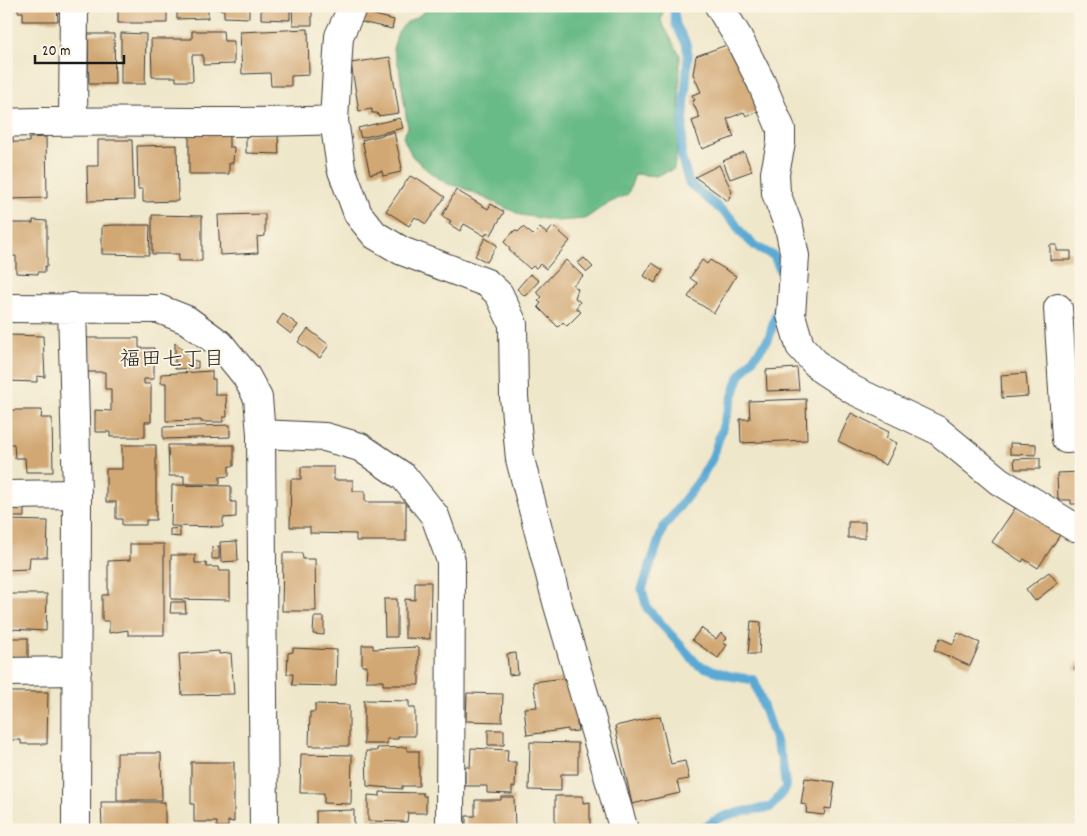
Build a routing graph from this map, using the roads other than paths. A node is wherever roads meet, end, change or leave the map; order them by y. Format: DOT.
graph roads {
  1 [pos="74,6"];
  2 [pos="353,6"];
  3 [pos="719,6"];
  4 [pos="334,120"];
  5 [pos="73,121"];
  6 [pos="6,123"];
  7 [pos="72,307"];
  8 [pos="6,308"];
  9 [pos="1058,308"];
  10 [pos="261,434"];
  11 [pos="1081,438"];
  12 [pos="77,494"];
  13 [pos="6,495"];
  14 [pos="1081,528"];
  15 [pos="77,670"];
  16 [pos="6,672"];
  17 [pos="76,830"];
  18 [pos="264,830"];
  19 [pos="450,830"];
  20 [pos="624,830"];
  1 -- 5 [label="street"];
  2 -- 4 [label="street"];
  3 -- 14 [label="street"];
  4 -- 5 [label="street"];
  4 -- 20 [label="street"];
  5 -- 6 [label="street"];
  7 -- 8 [label="street"];
  7 -- 10 [label="street"];
  7 -- 12 [label="street"];
  9 -- 11 [label="street"];
  10 -- 18 [label="street"];
  10 -- 19 [label="street"];
  12 -- 13 [label="street"];
  12 -- 15 [label="street"];
  15 -- 16 [label="street"];
  15 -- 17 [label="street"];
}
